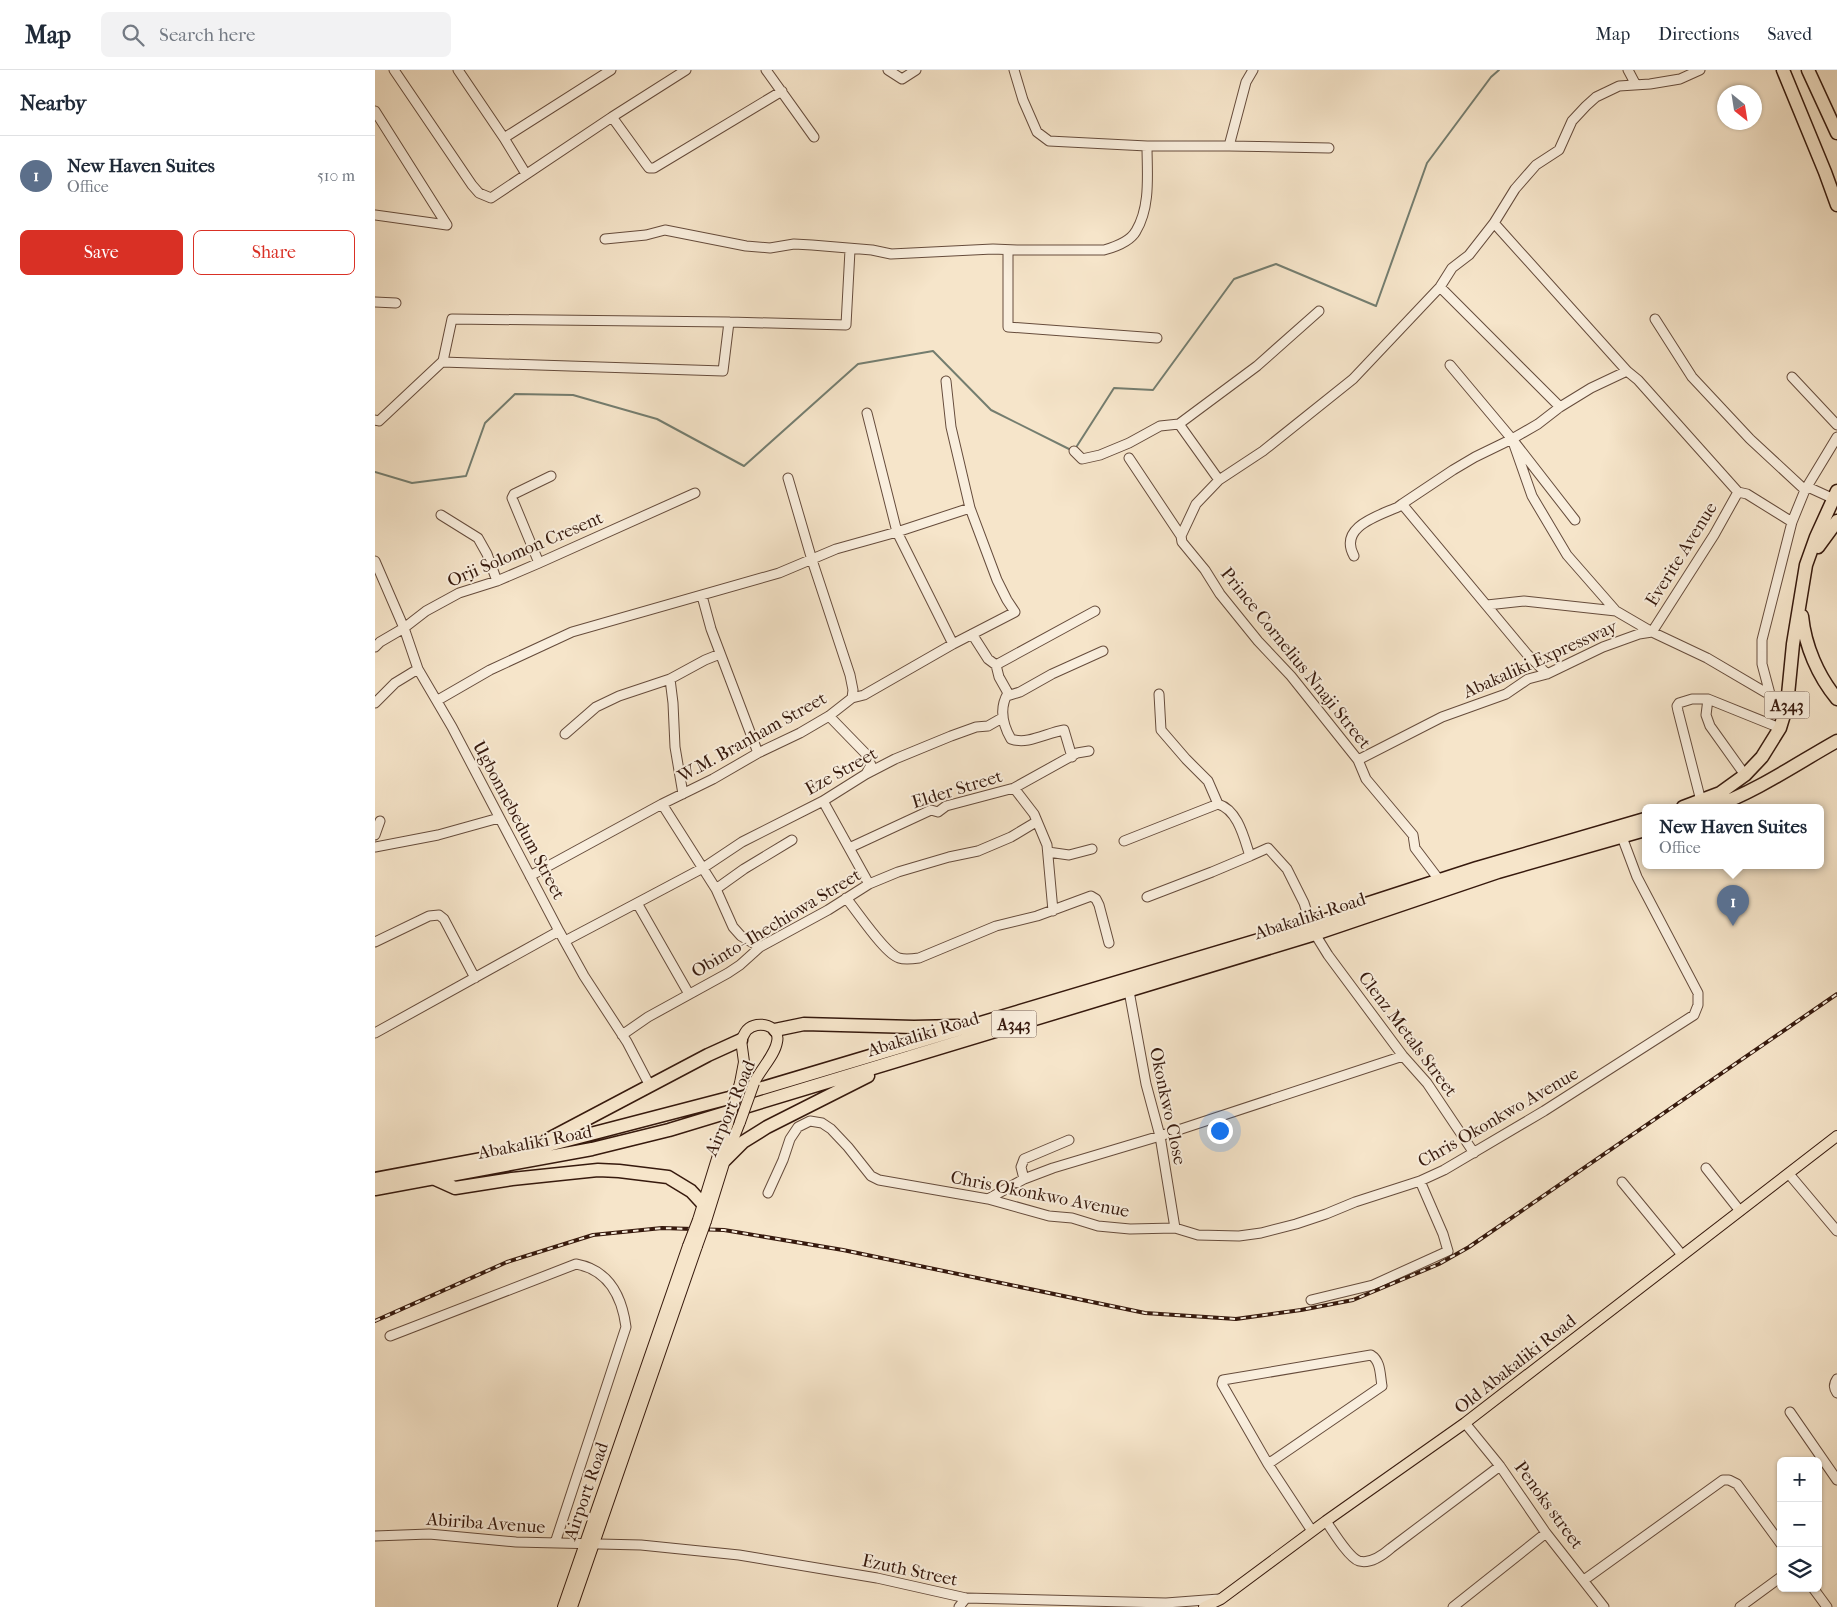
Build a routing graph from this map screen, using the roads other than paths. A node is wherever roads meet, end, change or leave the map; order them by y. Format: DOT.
graph roads {
  1 [pos="395,70"];
  2 [pos="458,70"];
  3 [pos="611,70"];
  4 [pos="686,70"];
  5 [pos="887,70"];
  6 [pos="916,70"];
  7 [pos="1014,70"];
  8 [pos="1253,70"];
  9 [pos="1628,70"];
  10 [pos="1675,70"];
  11 [pos="1700,70"];
  12 [pos="1783,70"];
  13 [pos="1808,70"];
  14 [pos="769,71"];
  15 [pos="1680,79"];
  16 [pos="1636,85"];
  17 [pos="782,91"];
  18 [pos="375,111"];
  19 [pos="612,117"];
  20 [pos="1837,133"];
  21 [pos="814,137"];
  22 [pos="505,138"];
  23 [pos="1147,146"];
  24 [pos="1229,146"];
  25 [pos="1329,148"];
  26 [pos="526,174"];
  27 [pos="1837,205"];
  28 [pos="375,215"];
  29 [pos="1494,223"];
  30 [pos="605,239"];
  31 [pos="850,250"];
  32 [pos="1008,250"];
  33 [pos="1440,287"];
  34 [pos="375,302"];
  35 [pos="396,303"];
  36 [pos="1319,311"];
  37 [pos="1655,319"];
  38 [pos="729,322"];
  39 [pos="1157,338"];
  40 [pos="442,362"];
  41 [pos="1450,365"];
  42 [pos="1627,372"];
  43 [pos="1792,377"];
  44 [pos="945,381"];
  45 [pos="1560,407"];
  46 [pos="867,413"];
  47 [pos="375,420"];
  48 [pos="1179,424"];
  49 [pos="1837,425"];
  50 [pos="1837,437"];
  51 [pos="1512,439"];
  52 [pos="1074,451"];
  53 [pos="1129,458"];
  54 [pos="551,476"];
  55 [pos="788,478"];
  56 [pos="1219,480"];
  57 [pos="1805,490"];
  58 [pos="1738,492"];
  59 [pos="695,493"];
  60 [pos="1835,495"];
  61 [pos="1402,504"];
  62 [pos="970,508"];
  63 [pos="441,515"];
  64 [pos="1575,520"];
  65 [pos="1837,521"];
  66 [pos="1792,522"];
  67 [pos="897,532"];
  68 [pos="1181,536"];
  69 [pos="1354,556"];
  70 [pos="812,560"];
  71 [pos="375,561"];
  72 [pos="539,563"];
  73 [pos="1806,565"];
  74 [pos="497,581"];
  75 [pos="702,596"];
  76 [pos="1801,604"];
  77 [pos="1487,605"];
  78 [pos="1095,611"];
  79 [pos="1616,611"];
  80 [pos="404,628"];
  81 [pos="1652,632"];
  82 [pos="972,634"];
  83 [pos="953,644"];
  84 [pos="375,648"];
  85 [pos="1103,651"];
  86 [pos="721,654"];
  87 [pos="996,665"];
  88 [pos="419,669"];
  89 [pos="1547,674"];
  90 [pos="670,679"];
  91 [pos="1159,694"];
  92 [pos="1770,694"];
  93 [pos="1007,696"];
  94 [pos="852,698"];
  95 [pos="1708,699"];
  96 [pos="1837,699"];
  97 [pos="438,700"];
  98 [pos="375,703"];
  99 [pos="1787,705"];
  100 [pos="829,716"];
  101 [pos="1002,718"];
  102 [pos="1780,728"];
  103 [pos="565,734"];
  104 [pos="1837,741"];
  105 [pos="1089,751"];
  106 [pos="758,754"];
  107 [pos="1072,757"];
  108 [pos="1358,760"];
  109 [pos="866,774"];
  110 [pos="1745,775"];
  111 [pos="1014,788"];
  112 [pos="683,794"];
  113 [pos="823,801"];
  114 [pos="1701,801"];
  115 [pos="662,804"];
  116 [pos="1218,804"];
  117 [pos="1692,804"];
  118 [pos="1722,804"];
  119 [pos="499,818"];
  120 [pos="1642,820"];
  121 [pos="380,821"];
  122 [pos="1036,822"];
  123 [pos="1642,831"];
  124 [pos="375,835"];
  125 [pos="1622,837"];
  126 [pos="792,840"];
  127 [pos="1124,841"];
  128 [pos="375,847"];
  129 [pos="849,848"];
  130 [pos="1092,849"];
  131 [pos="1048,852"];
  132 [pos="1250,856"];
  133 [pos="703,868"];
  134 [pos="530,876"];
  135 [pos="1441,881"];
  136 [pos="869,884"];
  137 [pos="716,890"];
  138 [pos="1147,897"];
  139 [pos="846,898"];
  140 [pos="637,903"];
  141 [pos="1053,911"];
  142 [pos="1313,929"];
  143 [pos="559,931"];
  144 [pos="565,941"];
  145 [pos="375,942"];
  146 [pos="1109,943"];
  147 [pos="760,947"];
  148 [pos="475,978"];
  149 [pos="1129,991"];
  150 [pos="689,994"];
  151 [pos="971,1026"];
  152 [pos="775,1030"];
  153 [pos="375,1033"];
  154 [pos="622,1035"];
  155 [pos="741,1040"];
  156 [pos="1403,1056"];
  157 [pos="901,1059"];
  158 [pos="649,1086"];
  159 [pos="1160,1136"];
  160 [pos="1837,1136"];
  161 [pos="1069,1140"];
  162 [pos="529,1150"];
  163 [pos="1474,1153"];
  164 [pos="725,1160"];
  165 [pos="1706,1168"];
  166 [pos="434,1173"];
  167 [pos="1789,1174"];
  168 [pos="375,1179"];
  169 [pos="1024,1179"];
  170 [pos="1420,1181"];
  171 [pos="1622,1182"];
  172 [pos="375,1188"];
  173 [pos="767,1193"];
  174 [pos="988,1199"];
  175 [pos="703,1204"];
  176 [pos="1740,1211"];
  177 [pos="702,1220"];
  178 [pos="1175,1228"];
  179 [pos="1837,1231"];
  180 [pos="1682,1255"];
  181 [pos="1311,1300"];
  182 [pos="390,1336"];
  183 [pos="1837,1379"];
  184 [pos="1837,1393"];
  185 [pos="1789,1412"];
  186 [pos="1465,1423"];
  187 [pos="1268,1464"];
  188 [pos="1500,1466"];
  189 [pos="1837,1480"];
  190 [pos="1326,1521"];
  191 [pos="1312,1531"];
  192 [pos="1546,1533"];
  193 [pos="375,1536"];
  194 [pos="1777,1539"];
  195 [pos="555,1543"];
  196 [pos="590,1543"];
  197 [pos="1584,1580"];
  198 [pos="1777,1580"];
  199 [pos="1816,1592"];
  200 [pos="967,1598"];
  201 [pos="1221,1599"];
  202 [pos="1458,1606"];
  203 [pos="563,1607"];
  204 [pos="572,1607"];
  205 [pos="959,1607"];
  206 [pos="1204,1607"];
  207 [pos="1604,1607"];
  208 [pos="1740,1607"];
  209 [pos="1827,1607"];
  1 -- 26 [label="street"];
  2 -- 22 [label="street"];
  3 -- 22 [label="street"];
  4 -- 19 [label="street"];
  5 -- 6 [label="street"];
  7 -- 23 [label="street"];
  8 -- 24 [label="street"];
  9 -- 16 [label="street"];
  10 -- 15 [label="street"];
  11 -- 15 [label="street"];
  12 -- 27 [label="highway"];
  13 -- 20 [label="highway"];
  14 -- 17 [label="street"];
  15 -- 16 [label="street"];
  16 -- 29 [label="street"];
  17 -- 19 [label="street"];
  17 -- 21 [label="street"];
  18 -- 28 [label="street"];
  19 -- 26 [label="street"];
  22 -- 26 [label="street"];
  23 -- 24 [label="street"];
  23 -- 32 [label="street"];
  24 -- 25 [label="street"];
  29 -- 33 [label="street"];
  29 -- 42 [label="street"];
  30 -- 31 [label="street"];
  31 -- 32 [label="street"];
  31 -- 38 [label="street"];
  32 -- 39 [label="street"];
  33 -- 45 [label="street"];
  33 -- 56 [label="street"];
  34 -- 35 [label="street"];
  36 -- 48 [label="street"];
  37 -- 57 [label="street"];
  38 -- 40 [label="street"];
  38 -- 40 [label="street"];
  40 -- 47 [label="street"];
  41 -- 51 [label="street"];
  42 -- 45 [label="street"];
  42 -- 58 [label="street"];
  43 -- 49 [label="street"];
  44 -- 62 [label="street"];
  45 -- 51 [label="street"];
  46 -- 67 [label="street"];
  48 -- 52 [label="street"];
  48 -- 56 [label="street"];
  50 -- 57 [label="street"];
  51 -- 61 [label="street"];
  51 -- 64 [label="street"];
  51 -- 79 [label="street"];
  53 -- 68 [label="street, Prince Cornelius Nnaji Street"];
  54 -- 72 [label="street"];
  55 -- 70 [label="street"];
  56 -- 68 [label="street"];
  57 -- 60 [label="street"];
  57 -- 66 [label="street"];
  58 -- 66 [label="street"];
  58 -- 81 [label="street, Everite Avenue"];
  59 -- 72 [label="street, Orji Solomon Cresent"];
  60 -- 73 [label="highway"];
  61 -- 69 [label="street"];
  61 -- 77 [label="street"];
  62 -- 67 [label="street"];
  62 -- 82 [label="street, W.M. Branham Street"];
  63 -- 74 [label="street"];
  65 -- 73 [label="highway, A343"];
  66 -- 92 [label="street"];
  67 -- 70 [label="street"];
  67 -- 83 [label="street"];
  68 -- 108 [label="street, Prince Cornelius Nnaji Street"];
  70 -- 75 [label="street"];
  70 -- 94 [label="street"];
  71 -- 80 [label="street, Ugbonnebedum Street"];
  72 -- 74 [label="street, Orji Solomon Cresent"];
  73 -- 76 [label="highway, A343"];
  74 -- 80 [label="street, Orji Solomon Cresent"];
  75 -- 86 [label="street"];
  75 -- 97 [label="street"];
  76 -- 96 [label="highway, A343"];
  76 -- 99 [label="highway, A343"];
  77 -- 79 [label="street"];
  77 -- 89 [label="street"];
  78 -- 87 [label="street"];
  79 -- 81 [label="street"];
  80 -- 84 [label="street, Orji Solomon Cresent"];
  80 -- 88 [label="street, Ugbonnebedum Street"];
  81 -- 89 [label="street, Abakaliki Expressway"];
  81 -- 92 [label="street"];
  82 -- 83 [label="street, W.M. Branham Street"];
  82 -- 87 [label="street"];
  83 -- 94 [label="street, W.M. Branham Street"];
  85 -- 93 [label="street"];
  86 -- 90 [label="street"];
  86 -- 106 [label="street"];
  87 -- 93 [label="street"];
  88 -- 97 [label="street, Ugbonnebedum Street"];
  88 -- 98 [label="street"];
  89 -- 108 [label="street, Abakaliki Expressway"];
  90 -- 103 [label="street"];
  90 -- 112 [label="street"];
  91 -- 116 [label="street"];
  92 -- 99 [label="street"];
  93 -- 101 [label="street"];
  94 -- 100 [label="street, W.M. Branham Street"];
  95 -- 102 [label="street"];
  95 -- 110 [label="street"];
  95 -- 114 [label="street"];
  97 -- 119 [label="street, Ugbonnebedum Street"];
  99 -- 102 [label="highway, A343"];
  100 -- 106 [label="street, W.M. Branham Street"];
  100 -- 109 [label="street"];
  101 -- 107 [label="street"];
  101 -- 109 [label="street, Eze Street"];
  102 -- 110 [label="highway, A343"];
  104 -- 118 [label="highway"];
  105 -- 107 [label="street, Elder Street"];
  106 -- 112 [label="street, W.M. Branham Street"];
  107 -- 111 [label="street, Elder Street"];
  108 -- 135 [label="street, Prince Cornelius Nnaji Street"];
  109 -- 113 [label="street, Eze Street"];
  110 -- 114 [label="highway, A343"];
  111 -- 122 [label="street"];
  111 -- 129 [label="street, Elder Street"];
  112 -- 115 [label="street, W.M. Branham Street"];
  113 -- 129 [label="street"];
  113 -- 133 [label="street, Eze Street"];
  114 -- 117 [label="highway, A343"];
  115 -- 133 [label="street"];
  115 -- 134 [label="street, W.M. Branham Street"];
  116 -- 127 [label="street"];
  116 -- 132 [label="street"];
  119 -- 128 [label="street"];
  119 -- 134 [label="street, Ugbonnebedum Street"];
  120 -- 135 [label="highway, Abakaliki Road / A343"];
  121 -- 124 [label="street"];
  122 -- 131 [label="street"];
  122 -- 136 [label="street, Obinto- Ihechiowa Street"];
  123 -- 125 [label="highway, Abakaliki Road / A343"];
  125 -- 142 [label="highway, Abakaliki Road / A343"];
  125 -- 163 [label="street, Chris Okonkwo Avenue"];
  126 -- 137 [label="street"];
  129 -- 136 [label="street"];
  130 -- 131 [label="street"];
  131 -- 141 [label="street"];
  132 -- 138 [label="street"];
  132 -- 142 [label="street, Clenz Metals Street"];
  133 -- 137 [label="street"];
  133 -- 140 [label="street, Eze Street"];
  134 -- 143 [label="street, Ugbonnebedum Street"];
  135 -- 142 [label="highway, Abakaliki Road / A343"];
  136 -- 139 [label="street, Obinto- Ihechiowa Street"];
  137 -- 147 [label="street"];
  139 -- 141 [label="street"];
  139 -- 147 [label="street, Obinto- Ihechiowa Street"];
  140 -- 144 [label="street, Eze Street"];
  140 -- 150 [label="street"];
  141 -- 146 [label="street"];
  142 -- 149 [label="highway, Abakaliki Road / A343"];
  142 -- 151 [label="highway, Abakaliki Road / A343"];
  142 -- 156 [label="street, Clenz Metals Street"];
  143 -- 144 [label="street, Ugbonnebedum Street"];
  143 -- 148 [label="street"];
  144 -- 154 [label="street, Ugbonnebedum Street"];
  145 -- 148 [label="street"];
  147 -- 150 [label="street, Obinto- Ihechiowa Street"];
  148 -- 153 [label="street"];
  149 -- 157 [label="highway, Abakaliki Road / A343"];
  149 -- 159 [label="street, Okonkwo Close"];
  150 -- 154 [label="street, Obinto- Ihechiowa Street"];
  151 -- 152 [label="highway"];
  151 -- 162 [label="highway, Abakaliki Road / A343"];
  152 -- 155 [label="main road, Airport Road"];
  152 -- 164 [label="main road, Airport Road, bridge"];
  154 -- 158 [label="street, Ugbonnebedum Street"];
  155 -- 158 [label="highway"];
  155 -- 175 [label="main road, Airport Road, bridge"];
  156 -- 159 [label="street"];
  156 -- 163 [label="street, Clenz Metals Street"];
  157 -- 164 [label="highway"];
  157 -- 166 [label="highway, Abakaliki Road / A343"];
  158 -- 162 [label="highway"];
  159 -- 169 [label="street"];
  159 -- 178 [label="street, Okonkwo Close"];
  160 -- 167 [label="main road, Old Abakaliki Road"];
  161 -- 169 [label="street"];
  162 -- 166 [label="highway, Abakaliki Road / A343"];
  163 -- 170 [label="street, Chris Okonkwo Avenue"];
  164 -- 177 [label="main road, Airport Road"];
  165 -- 176 [label="street"];
  166 -- 168 [label="highway, Abakaliki Road / A343"];
  166 -- 172 [label="highway, Abakaliki Road / A343"];
  166 -- 175 [label="highway"];
  167 -- 176 [label="main road, Old Abakaliki Road"];
  167 -- 179 [label="street"];
  169 -- 174 [label="street"];
  170 -- 178 [label="street, Chris Okonkwo Avenue"];
  170 -- 181 [label="street"];
  171 -- 180 [label="street"];
  173 -- 174 [label="street, Chris Okonkwo Avenue"];
  174 -- 178 [label="street, Chris Okonkwo Avenue"];
  175 -- 177 [label="main road, Airport Road"];
  176 -- 180 [label="main road, Old Abakaliki Road"];
  177 -- 196 [label="main road, Airport Road, bridge"];
  180 -- 186 [label="main road, Old Abakaliki Road"];
  182 -- 195 [label="street"];
  183 -- 184 [label="street"];
  185 -- 189 [label="street"];
  186 -- 188 [label="street, Penoks street"];
  186 -- 190 [label="main road, Old Abakaliki Road"];
  187 -- 187 [label="street"];
  187 -- 191 [label="street"];
  188 -- 190 [label="street"];
  188 -- 192 [label="street, Penoks street"];
  190 -- 191 [label="main road, Old Abakaliki Road"];
  191 -- 201 [label="main road, Old Abakaliki Road"];
  192 -- 197 [label="street, Penoks street"];
  192 -- 202 [label="street"];
  193 -- 195 [label="street, Abiriba Avenue"];
  194 -- 197 [label="street"];
  195 -- 196 [label="street, Abiriba Avenue"];
  196 -- 200 [label="street, Ezuth Street"];
  196 -- 203 [label="main road, Airport Road"];
  196 -- 204 [label="main road, Airport Road"];
  197 -- 207 [label="street, Penoks street"];
  198 -- 208 [label="street"];
  199 -- 209 [label="street"];
  200 -- 201 [label="street, Ezuth Street"];
  200 -- 205 [label="street"];
  201 -- 206 [label="main road, Old Abakaliki Road"];
}
